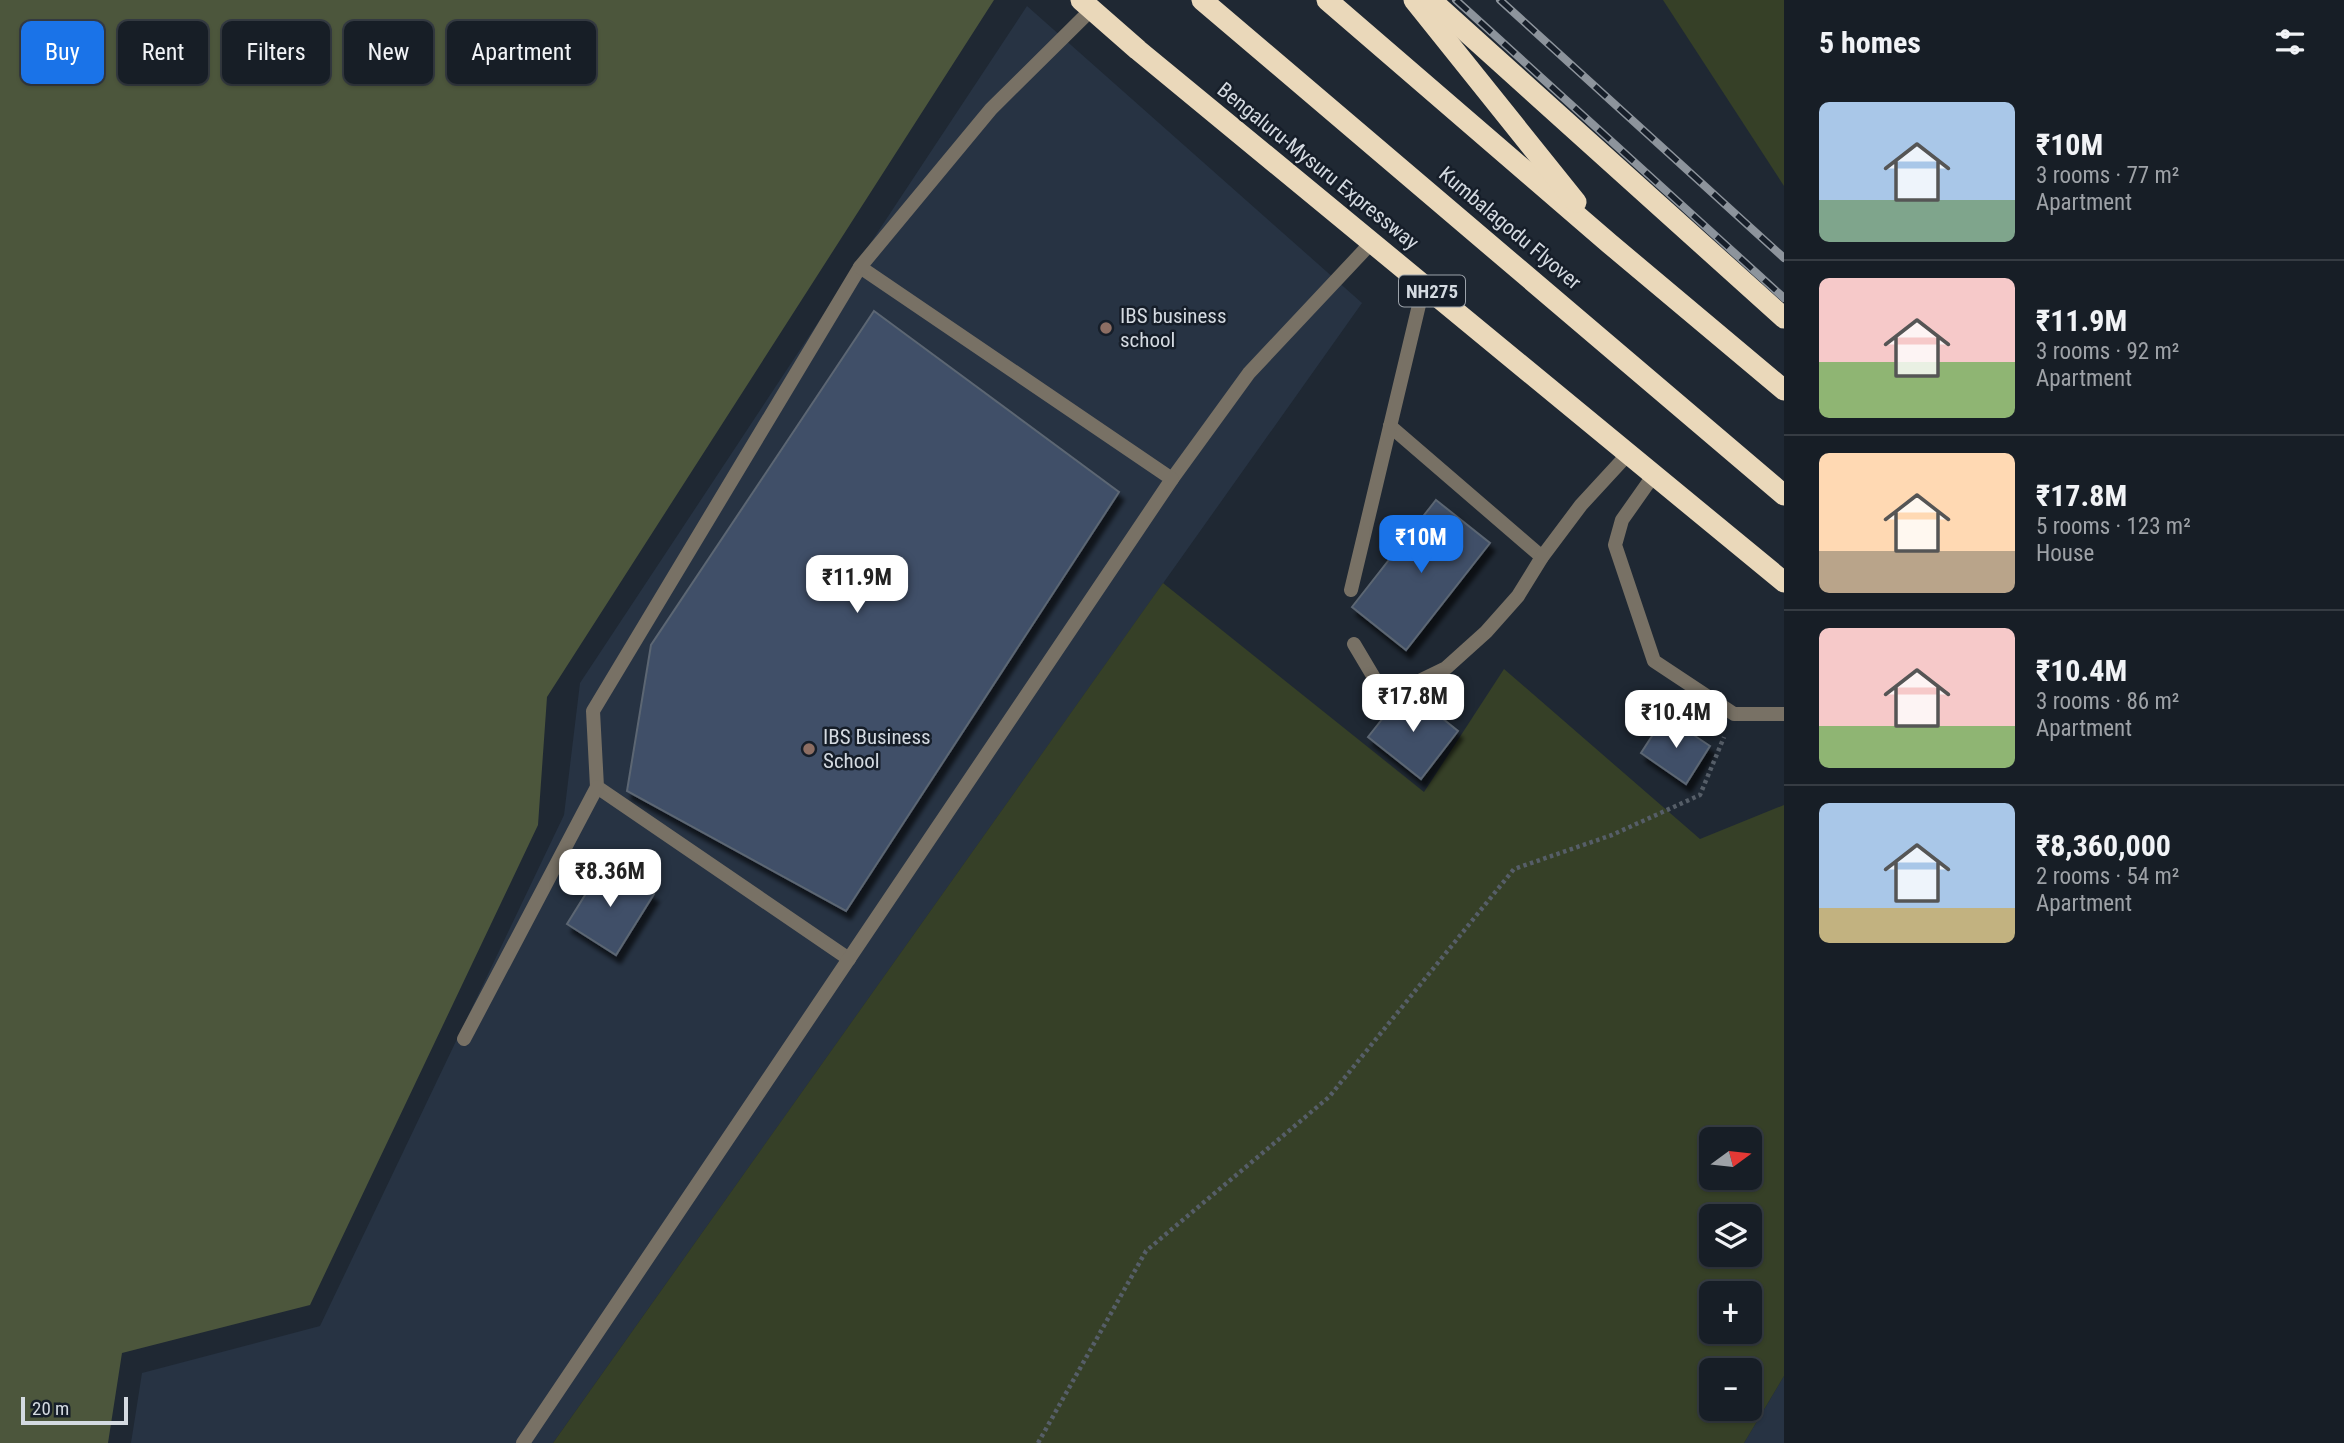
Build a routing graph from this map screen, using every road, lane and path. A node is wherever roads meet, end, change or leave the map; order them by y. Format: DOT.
graph roads {
  1 [pos="1202,0"];
  2 [pos="1327,0"];
  3 [pos="1414,0"];
  4 [pos="1431,0"];
  5 [pos="1087,5"];
  6 [pos="1372,242"];
  7 [pos="1610,244"];
  8 [pos="860,267"];
  9 [pos="1424,284"];
  10 [pos="1784,318"];
  11 [pos="1784,390"];
  12 [pos="1390,426"];
  13 [pos="1628,454"];
  14 [pos="1654,477"];
  15 [pos="1172,480"];
  16 [pos="1784,495"];
  17 [pos="1542,557"];
  18 [pos="1784,582"];
  19 [pos="1351,590"];
  20 [pos="1354,644"];
  21 [pos="1734,714"];
  22 [pos="1784,714"];
  23 [pos="597,787"];
  24 [pos="849,959"];
  25 [pos="464,1039"];
  26 [pos="523,1443"];
  27 [pos="1038,1443"];
  1 -- 16 [label="highway, Kumbalagodu Flyover"];
  2 -- 7 [label="highway"];
  3 -- 7 [label="highway"];
  4 -- 10 [label="highway"];
  5 -- 6 [label="highway, Bengaluru-Mysuru Expressway / NH275"];
  5 -- 8 [label="lane"];
  6 -- 9 [label="highway, Bengaluru-Mysuru Expressway / NH275"];
  6 -- 15 [label="lane"];
  7 -- 11 [label="highway"];
  8 -- 15 [label="lane"];
  8 -- 23 [label="lane"];
  9 -- 12 [label="lane"];
  9 -- 13 [label="highway, Bengaluru-Mysuru Expressway / NH275"];
  12 -- 17 [label="lane"];
  12 -- 19 [label="lane"];
  13 -- 14 [label="highway, Bengaluru-Mysuru Expressway / NH275"];
  13 -- 17 [label="lane"];
  14 -- 18 [label="highway, Bengaluru-Mysuru Expressway / NH275"];
  14 -- 21 [label="lane"];
  15 -- 24 [label="lane"];
  17 -- 20 [label="lane"];
  21 -- 22 [label="lane"];
  21 -- 27 [label="path"];
  23 -- 24 [label="lane"];
  23 -- 25 [label="lane"];
  24 -- 26 [label="lane"];
}
